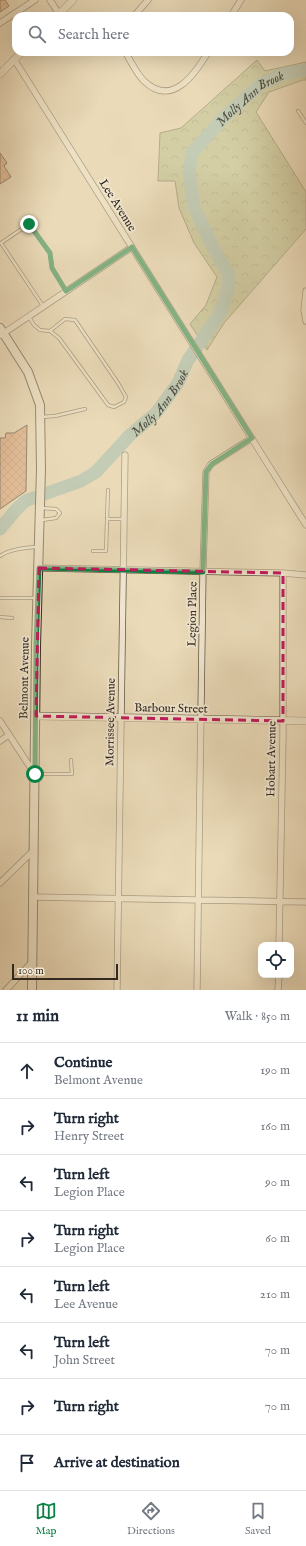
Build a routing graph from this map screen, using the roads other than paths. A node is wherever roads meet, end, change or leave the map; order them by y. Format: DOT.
graph roads {
  1 [pos="35,0"];
  2 [pos="50,0"];
  3 [pos="73,0"];
  4 [pos="148,0"];
  5 [pos="240,0"];
  6 [pos="17,12"];
  7 [pos="56,12"];
  8 [pos="61,12"];
  9 [pos="138,12"];
  10 [pos="233,12"];
  11 [pos="12,15"];
  12 [pos="0,23"];
  13 [pos="17,56"];
  14 [pos="128,56"];
  15 [pos="205,56"];
  16 [pos="14,59"];
  17 [pos="0,74"];
  18 [pos="298,111"];
  19 [pos="306,123"];
  20 [pos="132,247"];
  21 [pos="66,291"];
  22 [pos="306,291"];
  23 [pos="43,306"];
  24 [pos="28,316"];
  25 [pos="306,321"];
  26 [pos="50,330"];
  27 [pos="1,332"];
  28 [pos="85,410"];
  29 [pos="41,417"];
  30 [pos="252,438"];
  31 [pos="125,455"];
  32 [pos="108,490"];
  33 [pos="39,508"];
  34 [pos="39,519"];
  35 [pos="107,519"];
  36 [pos="124,519"];
  37 [pos="306,525"];
  38 [pos="39,547"];
  39 [pos="93,551"];
  40 [pos="0,556"];
  41 [pos="39,568"];
  42 [pos="123,570"];
  43 [pos="203,572"];
  44 [pos="283,573"];
  45 [pos="306,575"];
  46 [pos="0,598"];
  47 [pos="38,598"];
  48 [pos="0,617"];
  49 [pos="12,618"];
  50 [pos="36,716"];
  51 [pos="121,718"];
  52 [pos="202,719"];
  53 [pos="0,721"];
  54 [pos="283,721"];
  55 [pos="306,722"];
  56 [pos="9,735"];
  57 [pos="0,741"];
  58 [pos="71,760"];
  59 [pos="35,774"];
  60 [pos="34,850"];
  61 [pos="0,883"];
  62 [pos="33,897"];
  63 [pos="119,898"];
  64 [pos="198,900"];
  65 [pos="279,902"];
  66 [pos="306,902"];
  67 [pos="279,942"];
  68 [pos="32,962"];
  69 [pos="279,978"];
  70 [pos="6,990"];
  71 [pos="32,990"];
  72 [pos="117,990"];
  73 [pos="197,990"];
  74 [pos="278,990"];
  1 -- 6 [label="street"];
  2 -- 7 [label="street"];
  3 -- 8 [label="street"];
  4 -- 9 [label="street"];
  5 -- 10 [label="street"];
  11 -- 12 [label="street"];
  13 -- 16 [label="street"];
  14 -- 15 [label="street"];
  16 -- 17 [label="street"];
  16 -- 20 [label="street, Lee Avenue"];
  18 -- 19 [label="lane"];
  20 -- 21 [label="street"];
  20 -- 30 [label="street, Lee Avenue"];
  21 -- 23 [label="street"];
  21 -- 23 [label="lane"];
  22 -- 25 [label="street"];
  23 -- 24 [label="street"];
  24 -- 26 [label="lane"];
  24 -- 27 [label="street"];
  26 -- 26 [label="lane"];
  27 -- 29 [label="main road, Belmont Avenue"];
  28 -- 29 [label="lane"];
  29 -- 33 [label="main road, Belmont Avenue"];
  30 -- 37 [label="street, Lee Avenue"];
  30 -- 43 [label="street, Legion Place"];
  31 -- 36 [label="street, Morrissee Avenue"];
  32 -- 35 [label="lane"];
  33 -- 34 [label="main road, Belmont Avenue"];
  33 -- 34 [label="lane"];
  34 -- 38 [label="main road, Belmont Avenue"];
  35 -- 36 [label="lane"];
  35 -- 39 [label="lane"];
  36 -- 42 [label="street, Morrissee Avenue"];
  38 -- 40 [label="lane"];
  38 -- 41 [label="main road, Belmont Avenue"];
  41 -- 42 [label="street"];
  41 -- 47 [label="main road, Belmont Avenue"];
  42 -- 43 [label="street"];
  42 -- 51 [label="street, Morrissee Avenue"];
  43 -- 44 [label="street"];
  43 -- 52 [label="street, Legion Place"];
  44 -- 45 [label="street"];
  44 -- 54 [label="street, Hobart Avenue"];
  46 -- 47 [label="lane"];
  47 -- 50 [label="main road, Belmont Avenue"];
  48 -- 49 [label="lane"];
  50 -- 51 [label="street, Barbour Street"];
  50 -- 59 [label="main road, Belmont Avenue"];
  51 -- 52 [label="street, Barbour Street"];
  51 -- 63 [label="street, Morrissee Avenue"];
  52 -- 54 [label="street, Barbour Street"];
  52 -- 64 [label="street, Legion Place"];
  53 -- 56 [label="street"];
  54 -- 55 [label="street, Barbour Street"];
  54 -- 65 [label="street, Hobart Avenue"];
  56 -- 57 [label="street"];
  56 -- 59 [label="street"];
  58 -- 59 [label="lane"];
  59 -- 60 [label="main road, Belmont Avenue"];
  60 -- 61 [label="street"];
  60 -- 62 [label="main road, Belmont Avenue"];
  62 -- 63 [label="street"];
  62 -- 68 [label="main road, Belmont Avenue"];
  63 -- 64 [label="street"];
  63 -- 72 [label="street, Morrissee Avenue"];
  64 -- 65 [label="street"];
  64 -- 73 [label="street, Legion Place"];
  65 -- 66 [label="street"];
  65 -- 67 [label="street, Hobart Avenue"];
  68 -- 70 [label="street"];
  68 -- 71 [label="main road, Belmont Avenue"];
  69 -- 74 [label="street"];
}
